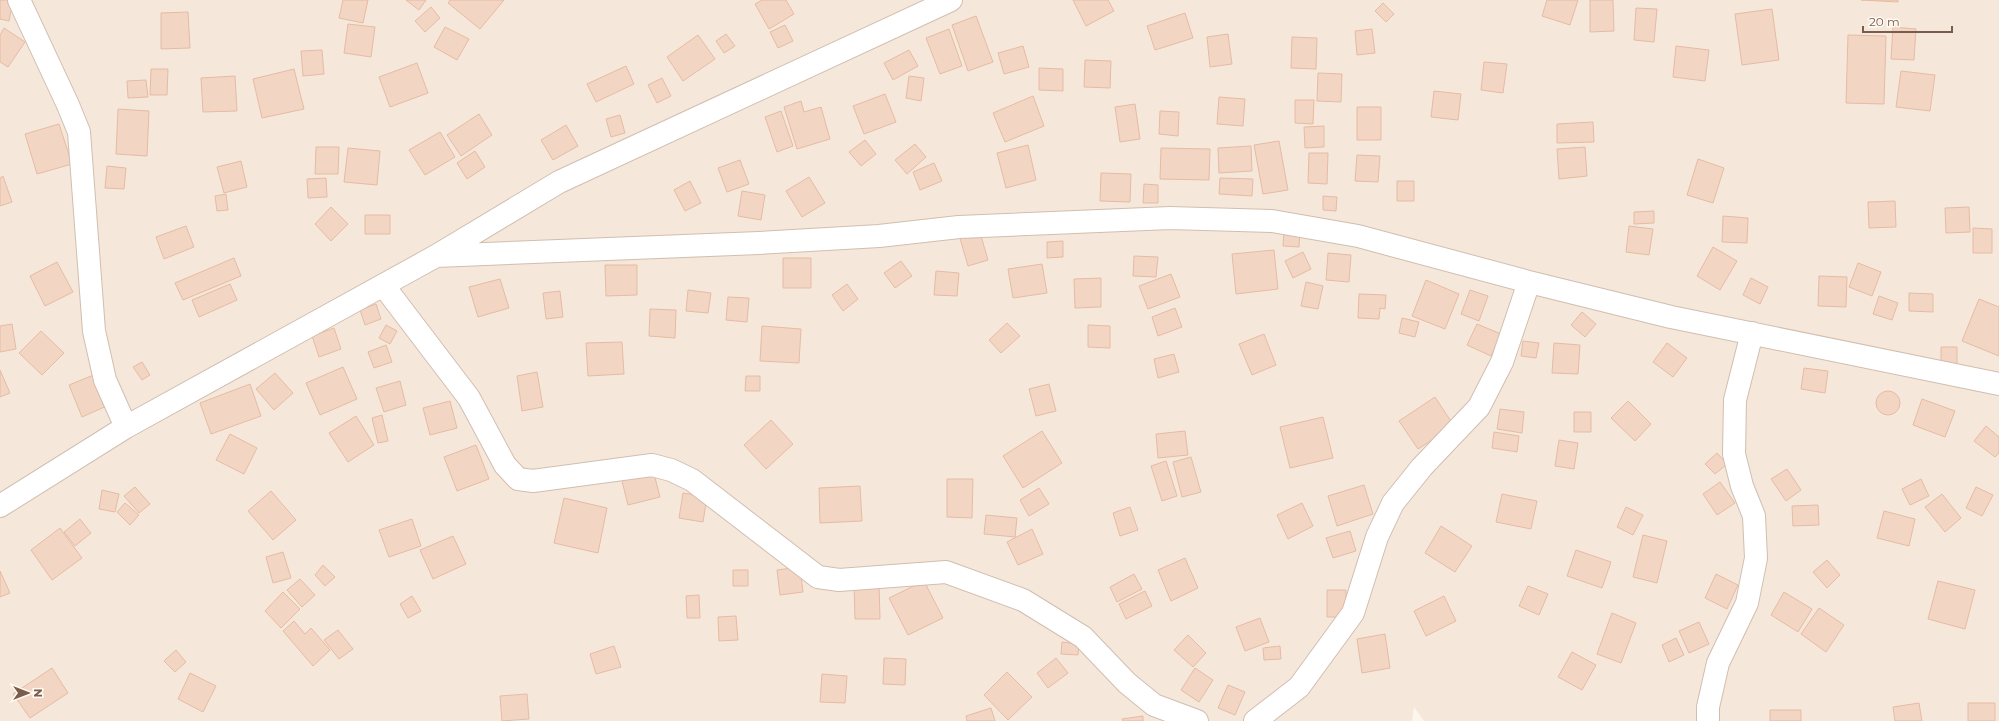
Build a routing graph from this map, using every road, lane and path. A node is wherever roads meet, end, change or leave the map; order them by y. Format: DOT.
graph roads {
  1 [pos="19,0"];
  2 [pos="951,0"];
  3 [pos="436,256"];
  4 [pos="1529,282"];
  5 [pos="383,285"];
  6 [pos="1752,333"];
  7 [pos="1999,384"];
  8 [pos="126,427"];
  9 [pos="0,506"];
  10 [pos="1197,721"];
  11 [pos="1255,721"];
  12 [pos="1708,721"];
  1 -- 8 [label="street"];
  2 -- 3 [label="street"];
  3 -- 4 [label="street"];
  3 -- 5 [label="street"];
  4 -- 6 [label="street"];
  4 -- 11 [label="street"];
  5 -- 8 [label="street"];
  5 -- 10 [label="street"];
  6 -- 7 [label="street"];
  6 -- 12 [label="street"];
  8 -- 9 [label="street"];
}
